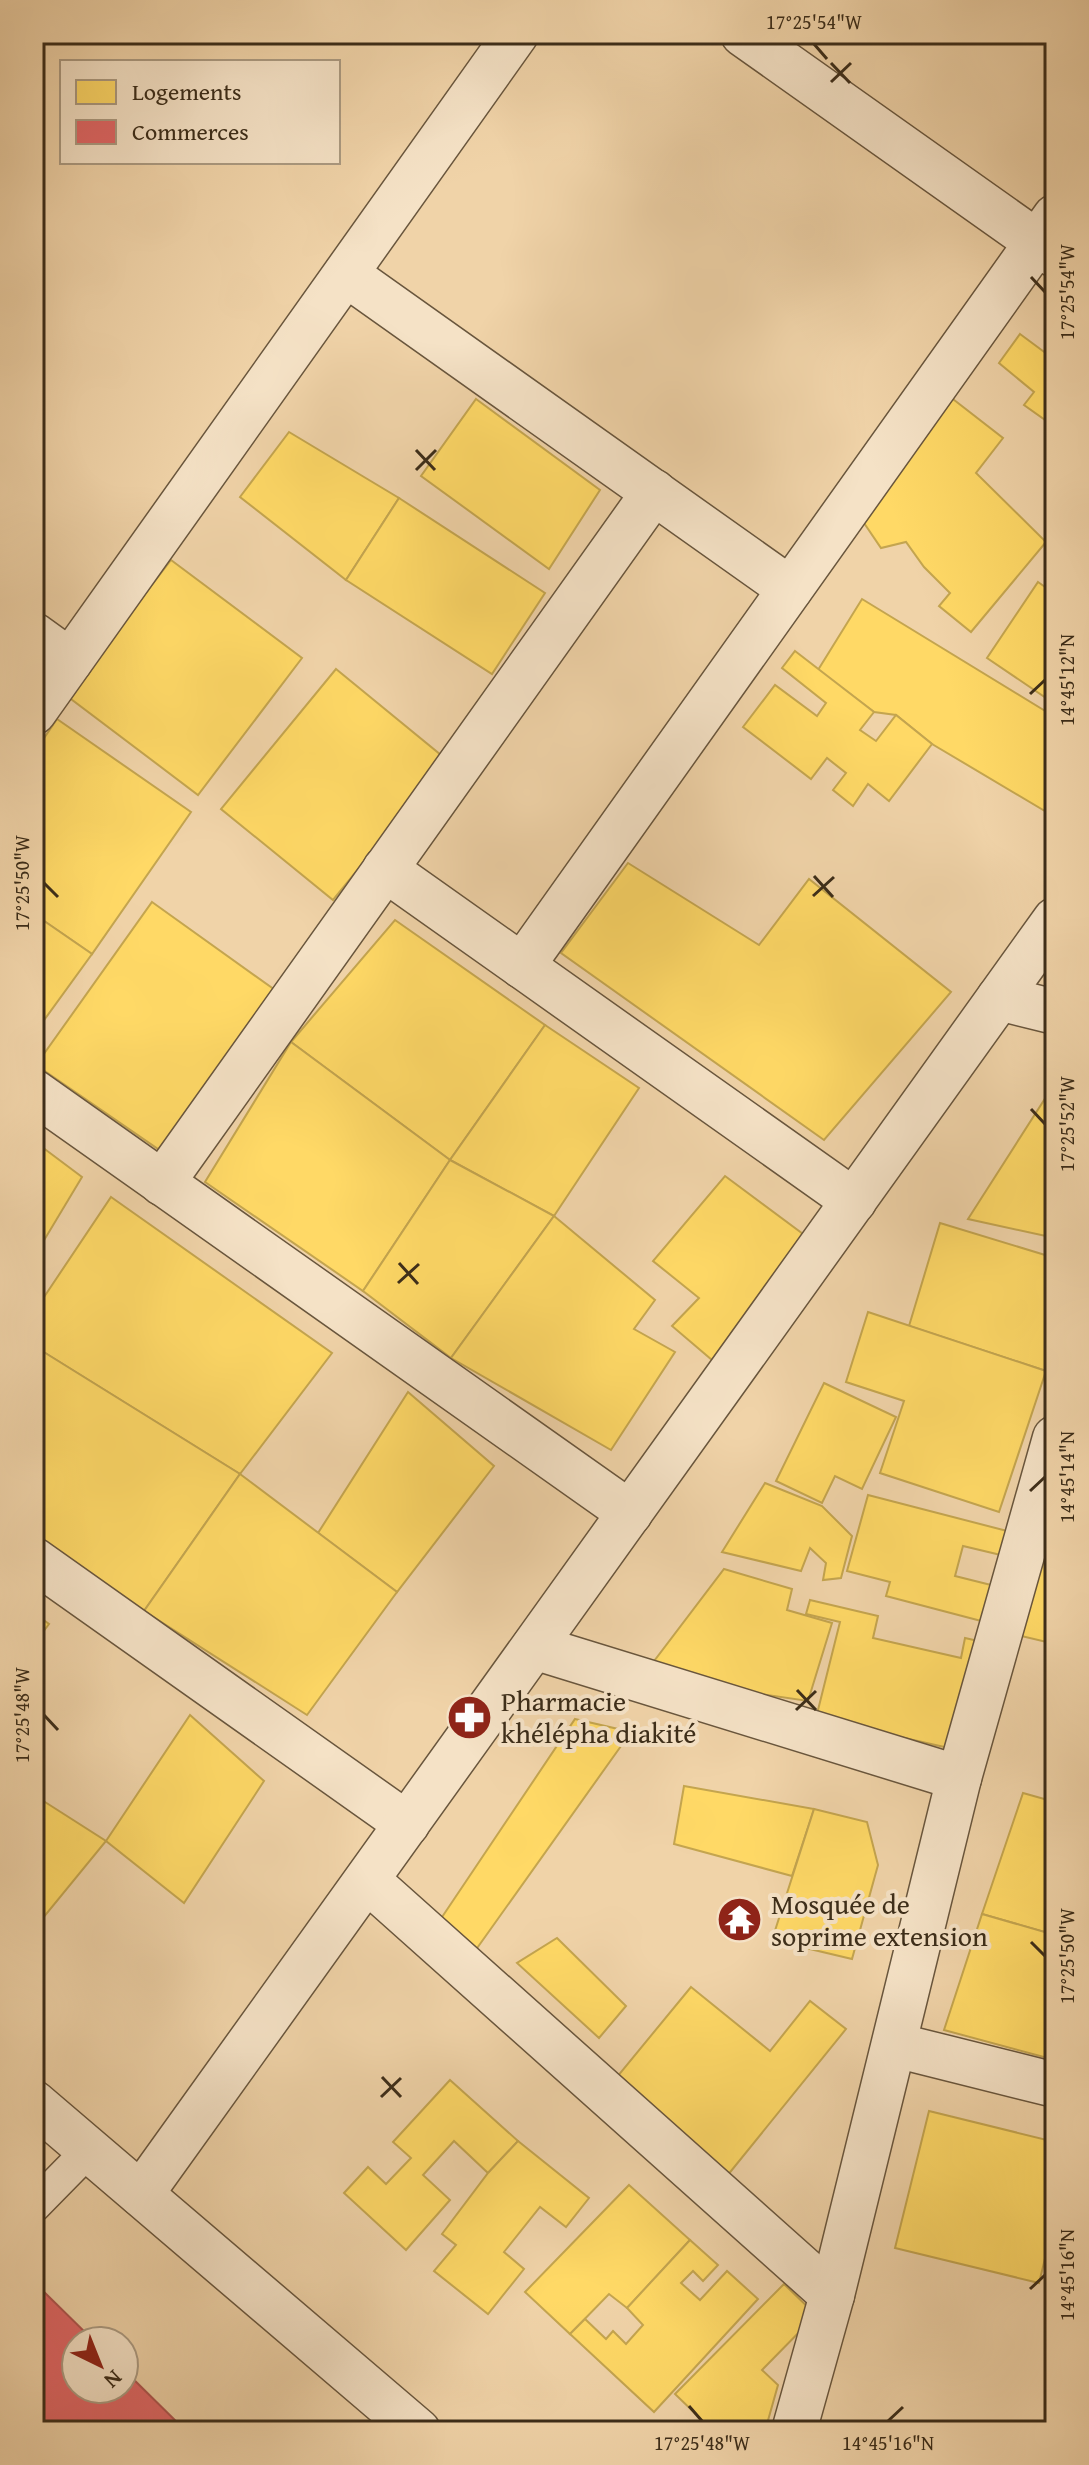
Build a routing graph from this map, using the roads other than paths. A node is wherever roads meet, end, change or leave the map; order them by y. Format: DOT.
graph roads {
  1 [pos="516,34"];
  2 [pos="743,34"];
  3 [pos="1049,238"];
  4 [pos="346,274"];
  5 [pos="654,492"];
  6 [pos="790,589"];
  7 [pos="34,635"];
  8 [pos="70,661"];
  9 [pos="34,712"];
  10 [pos="385,869"];
  11 [pos="1055,920"];
  12 [pos="522,966"];
  13 [pos="999,998"];
  14 [pos="1055,1012"];
  15 [pos="34,1092"];
  16 [pos="162,1183"];
  17 [pos="854,1201"];
  18 [pos="1055,1438"];
  19 [pos="630,1513"];
  20 [pos="34,1560"];
  21 [pos="534,1647"];
  22 [pos="959,1778"];
  23 [pos="407,1824"];
  24 [pos="367,1880"];
  25 [pos="895,2045"];
  26 [pos="1055,2085"];
  27 [pos="34,2103"];
  28 [pos="89,2150"];
  29 [pos="141,2194"];
  30 [pos="34,2206"];
  31 [pos="832,2295"];
  32 [pos="418,2431"];
  33 [pos="794,2431"];
  1 -- 4 [label="street"];
  2 -- 3 [label="street"];
  3 -- 6 [label="street"];
  4 -- 5 [label="street"];
  4 -- 8 [label="street"];
  5 -- 6 [label="street"];
  5 -- 10 [label="street"];
  6 -- 12 [label="street"];
  7 -- 8 [label="street"];
  8 -- 9 [label="street"];
  10 -- 12 [label="street"];
  10 -- 16 [label="street"];
  11 -- 13 [label="street"];
  12 -- 17 [label="street"];
  13 -- 14 [label="street"];
  13 -- 17 [label="street"];
  15 -- 16 [label="street"];
  16 -- 19 [label="street"];
  17 -- 19 [label="street"];
  18 -- 22 [label="street"];
  19 -- 21 [label="street"];
  20 -- 23 [label="street"];
  21 -- 22 [label="street"];
  21 -- 23 [label="street"];
  22 -- 25 [label="street"];
  23 -- 24 [label="street"];
  24 -- 29 [label="street"];
  24 -- 31 [label="street"];
  25 -- 26 [label="street"];
  25 -- 31 [label="street"];
  27 -- 28 [label="street"];
  28 -- 29 [label="street"];
  28 -- 30 [label="lane"];
  29 -- 32 [label="street"];
  31 -- 33 [label="street"];
}
